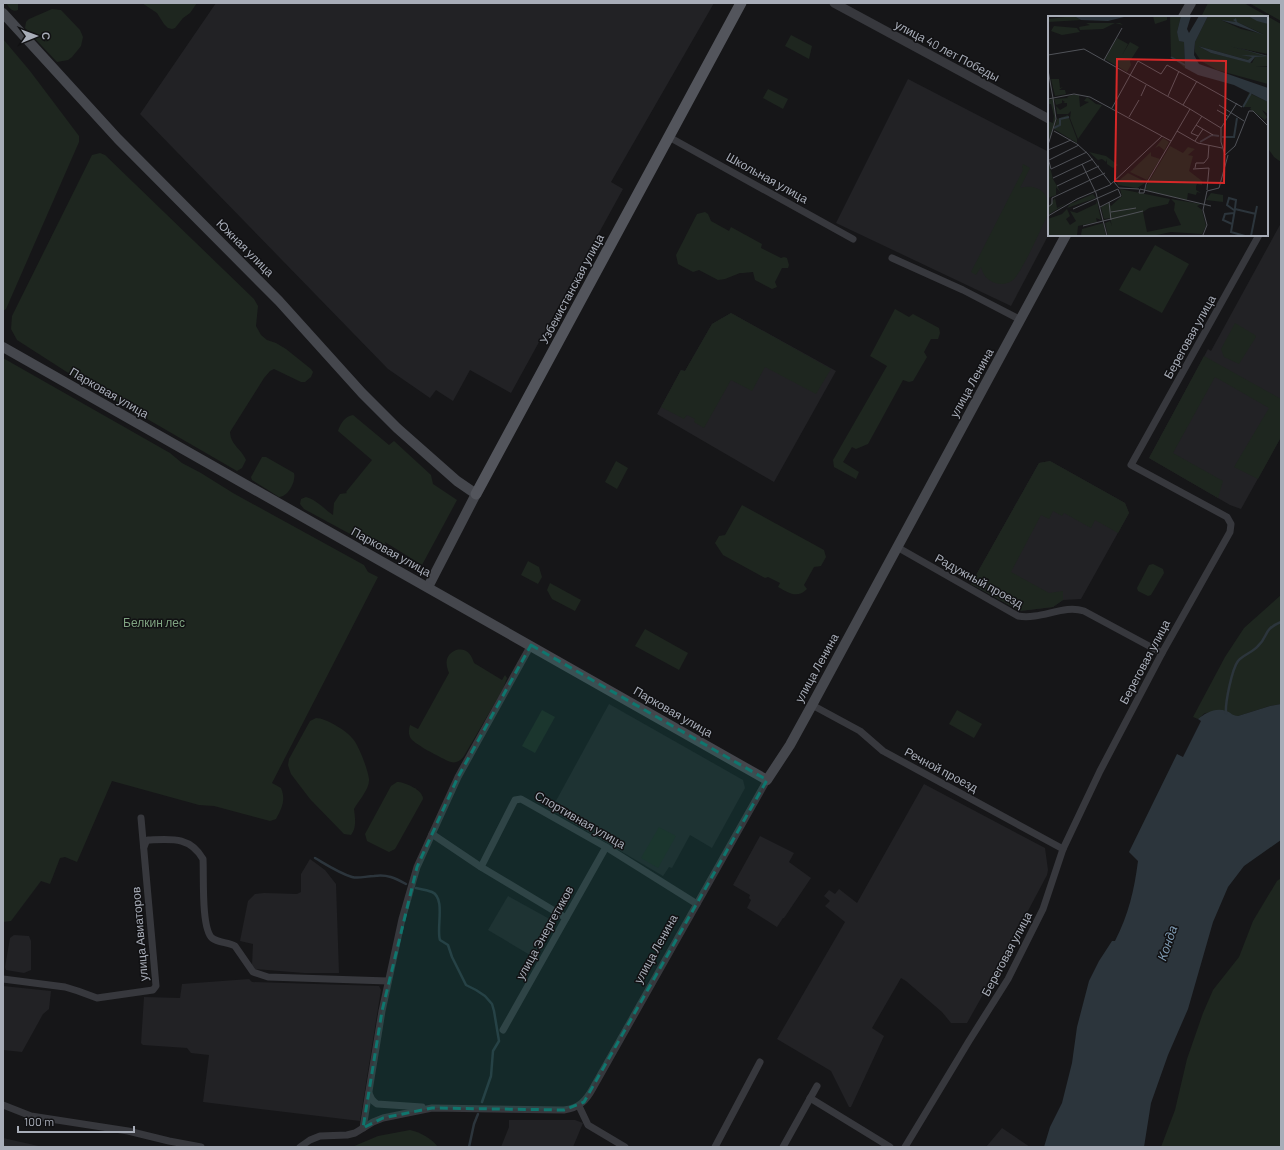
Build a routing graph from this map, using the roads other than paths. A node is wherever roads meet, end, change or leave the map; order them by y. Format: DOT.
graph roads {
  1 [pos="741,3"];
  2 [pos="834,3"];
  3 [pos="1191,3"];
  4 [pos="3,13"];
  5 [pos="1184,16"];
  6 [pos="3,20"];
  7 [pos="15,27"];
  8 [pos="1048,118"];
  9 [pos="669,137"];
  10 [pos="1065,236"];
  11 [pos="1258,236"];
  12 [pos="853,239"];
  13 [pos="892,258"];
  14 [pos="1021,320"];
  15 [pos="3,347"];
  16 [pos="476,494"];
  17 [pos="897,548"];
  18 [pos="428,587"];
  19 [pos="531,645"];
  20 [pos="1162,652"];
  21 [pos="812,705"];
  22 [pos="766,780"];
  23 [pos="141,818"];
  24 [pos="432,834"];
  25 [pos="144,847"];
  26 [pos="606,847"];
  27 [pos="1063,849"];
  28 [pos="481,867"];
  29 [pos="697,904"];
  30 [pos="566,918"];
  31 [pos="3,980"];
  32 [pos="388,981"];
  33 [pos="503,1030"];
  34 [pos="760,1062"];
  35 [pos="817,1086"];
  36 [pos="369,1091"];
  37 [pos="810,1098"];
  38 [pos="3,1105"];
  39 [pos="579,1106"];
  40 [pos="432,1108"];
  41 [pos="363,1128"];
  42 [pos="201,1147"];
  43 [pos="300,1147"];
  44 [pos="625,1147"];
  45 [pos="715,1147"];
  46 [pos="783,1147"];
  47 [pos="890,1147"];
  48 [pos="905,1147"];
  1 -- 9 [label="main road, Узбекистанская улица"];
  2 -- 8 [label="street, улица 40 лет Победы"];
  3 -- 5 [label="main road"];
  4 -- 7 [label="main road, Южная улица"];
  6 -- 7 [label="main road"];
  7 -- 16 [label="main road, Южная улица"];
  9 -- 12 [label="street, Школьная улица"];
  9 -- 16 [label="main road, Узбекистанская улица"];
  10 -- 14 [label="main road, улица Ленина"];
  11 -- 20 [label="street, Береговая улица"];
  13 -- 14 [label="street"];
  14 -- 17 [label="main road, улица Ленина"];
  15 -- 18 [label="main road, Парковая улица"];
  16 -- 18 [label="main road, Узбекистанская улица"];
  17 -- 20 [label="street, Радужный проезд"];
  17 -- 21 [label="main road, улица Ленина"];
  18 -- 19 [label="main road, Парковая улица"];
  19 -- 22 [label="main road, Парковая улица"];
  19 -- 24 [label="street"];
  20 -- 27 [label="street, Береговая улица"];
  21 -- 22 [label="main road, улица Ленина"];
  21 -- 27 [label="street, Речной проезд"];
  22 -- 29 [label="street, улица Ленина"];
  23 -- 25 [label="street, улица Авиаторов"];
  24 -- 28 [label="street"];
  24 -- 32 [label="street"];
  25 -- 31 [label="street, улица Авиаторов"];
  25 -- 32 [label="street"];
  26 -- 28 [label="street, Спортивная улица"];
  26 -- 29 [label="street, Спортивная улица"];
  26 -- 30 [label="street, улица Энергетиков"];
  27 -- 48 [label="street, Береговая улица"];
  28 -- 30 [label="street"];
  29 -- 39 [label="street, улица Ленина"];
  30 -- 33 [label="street, улица Энергетиков"];
  32 -- 36 [label="street"];
  34 -- 45 [label="street"];
  35 -- 37 [label="street"];
  36 -- 40 [label="street"];
  36 -- 41 [label="street"];
  37 -- 46 [label="street"];
  37 -- 47 [label="street"];
  38 -- 42 [label="street"];
  39 -- 40 [label="street"];
  39 -- 44 [label="street"];
  40 -- 41 [label="street"];
  41 -- 43 [label="street"];
}
